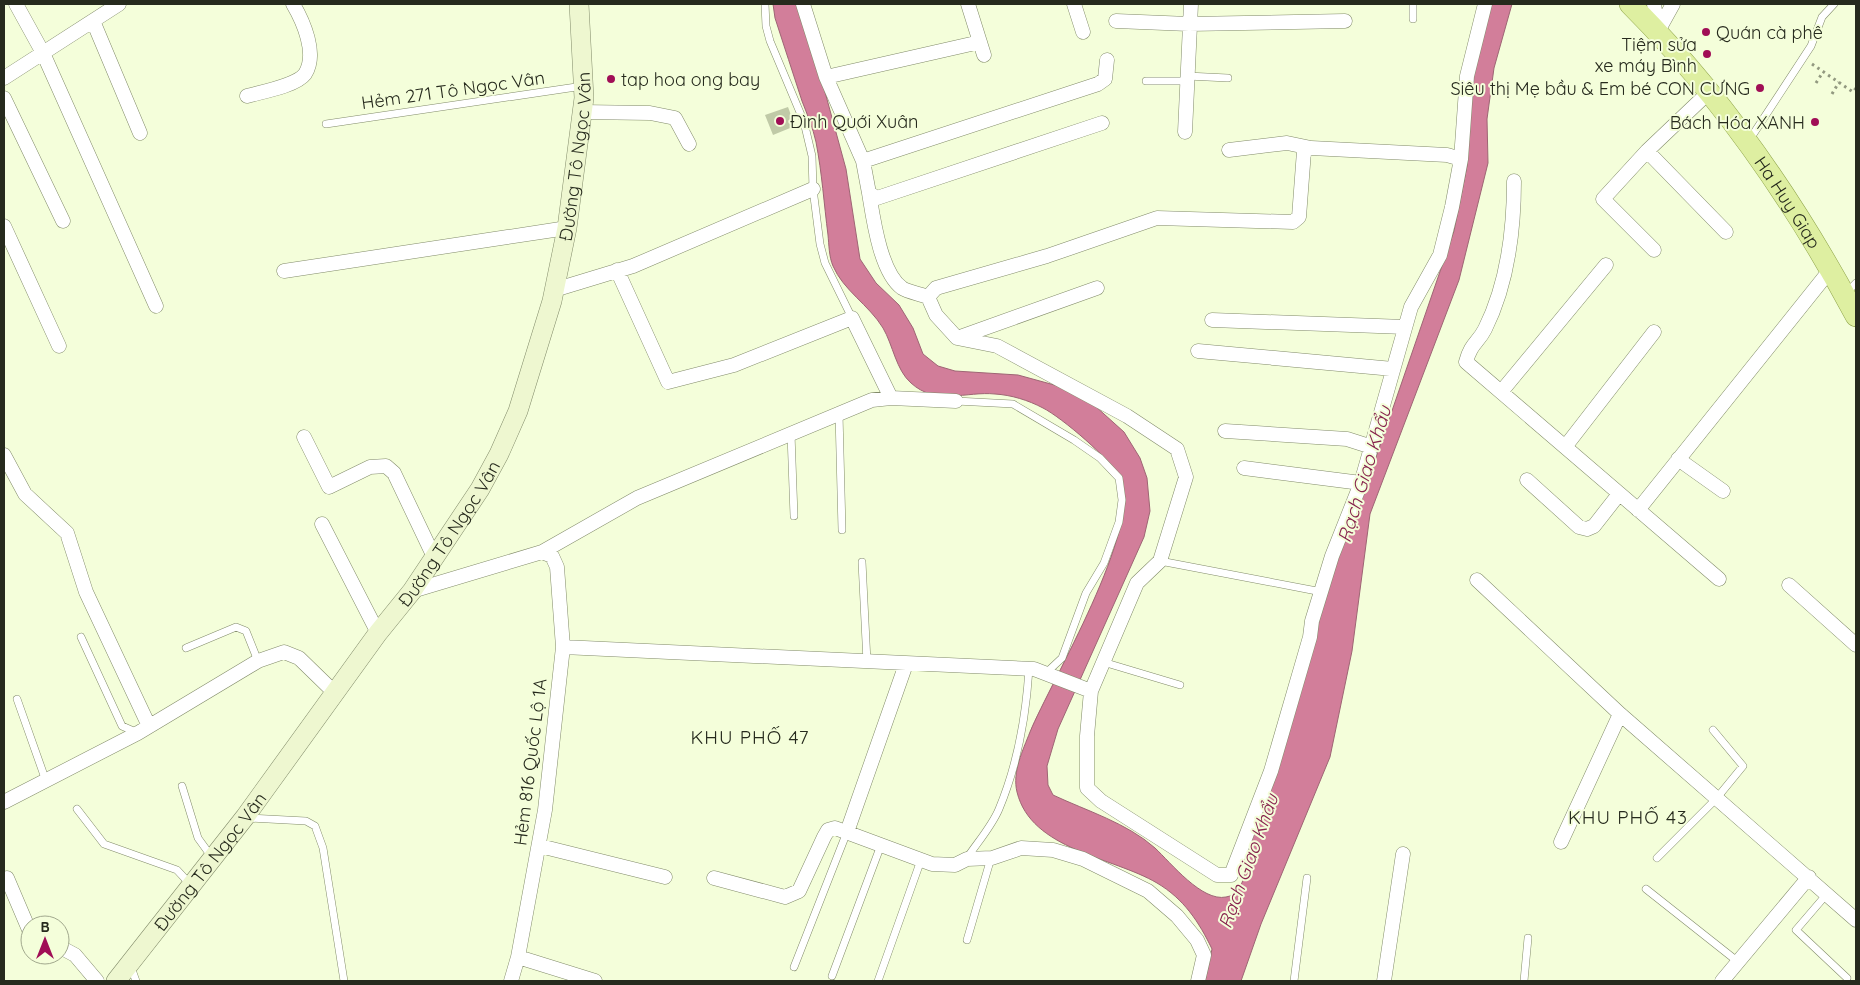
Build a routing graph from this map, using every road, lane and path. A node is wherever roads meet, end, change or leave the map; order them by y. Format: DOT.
graph roads {
  1 [pos="16,4"];
  2 [pos="119,4"];
  3 [pos="292,4"];
  4 [pos="580,4"];
  5 [pos="765,4"];
  6 [pos="803,4"];
  7 [pos="968,4"];
  8 [pos="1074,4"];
  9 [pos="1191,4"];
  10 [pos="1413,4"];
  11 [pos="1485,4"];
  12 [pos="1630,4"];
  13 [pos="1654,4"];
  14 [pos="1673,4"];
  15 [pos="1834,4"];
  16 [pos="1413,18"];
  17 [pos="93,21"];
  18 [pos="1345,21"];
  19 [pos="1116,22"];
  20 [pos="1189,24"];
  21 [pos="1658,31"];
  22 [pos="1083,32"];
  23 [pos="43,53"];
  24 [pos="1803,58"];
  25 [pos="1107,60"];
  26 [pos="1823,72"];
  27 [pos="826,77"];
  28 [pos="4,78"];
  29 [pos="1228,78"];
  30 [pos="1187,79"];
  31 [pos="1146,81"];
  32 [pos="1839,82"];
  33 [pos="1816,83"];
  34 [pos="583,86"];
  35 [pos="1856,88"];
  36 [pos="1709,92"];
  37 [pos="1832,94"];
  38 [pos="247,96"];
  39 [pos="4,98"];
  40 [pos="582,112"];
  41 [pos="1102,123"];
  42 [pos="326,124"];
  43 [pos="1185,132"];
  44 [pos="140,133"];
  45 [pos="1748,142"];
  46 [pos="689,144"];
  47 [pos="1311,148"];
  48 [pos="1229,150"];
  49 [pos="1647,151"];
  50 [pos="1460,159"];
  51 [pos="863,161"];
  52 [pos="1514,181"];
  53 [pos="813,189"];
  54 [pos="869,193"];
  55 [pos="63,221"];
  56 [pos="4,226"];
  57 [pos="567,228"];
  58 [pos="1726,232"];
  59 [pos="1654,250"];
  60 [pos="1606,265"];
  61 [pos="1831,269"];
  62 [pos="284,270"];
  63 [pos="617,270"];
  64 [pos="1097,288"];
  65 [pos="1850,289"];
  66 [pos="554,290"];
  67 [pos="928,297"];
  68 [pos="156,306"];
  69 [pos="1856,316"];
  70 [pos="852,318"];
  71 [pos="1212,320"];
  72 [pos="1405,327"];
  73 [pos="1654,332"];
  74 [pos="957,338"];
  75 [pos="59,346"];
  76 [pos="1198,351"];
  77 [pos="1393,369"];
  78 [pos="1501,392"];
  79 [pos="891,398"];
  80 [pos="956,401"];
  81 [pos="839,413"];
  82 [pos="1225,431"];
  83 [pos="791,434"];
  84 [pos="304,437"];
  85 [pos="1372,446"];
  86 [pos="1565,447"];
  87 [pos="4,455"];
  88 [pos="1678,459"];
  89 [pos="1244,468"];
  90 [pos="1526,480"];
  91 [pos="1362,483"];
  92 [pos="1723,491"];
  93 [pos="1619,494"];
  94 [pos="1638,510"];
  95 [pos="794,516"];
  96 [pos="322,524"];
  97 [pos="842,530"];
  98 [pos="542,552"];
  99 [pos="434,557"];
  100 [pos="1160,561"];
  101 [pos="862,562"];
  102 [pos="1719,579"];
  103 [pos="1477,580"];
  104 [pos="1789,585"];
  105 [pos="412,591"];
  106 [pos="1322,592"];
  107 [pos="378,633"];
  108 [pos="81,637"];
  109 [pos="1856,645"];
  110 [pos="186,648"];
  111 [pos="563,648"];
  112 [pos="258,661"];
  113 [pos="867,662"];
  114 [pos="1104,662"];
  115 [pos="906,664"];
  116 [pos="1029,669"];
  117 [pos="1046,673"];
  118 [pos="1180,685"];
  119 [pos="1089,690"];
  120 [pos="335,694"];
  121 [pos="17,698"];
  122 [pos="1620,714"];
  123 [pos="144,730"];
  124 [pos="1712,730"];
  125 [pos="46,781"];
  126 [pos="182,786"];
  127 [pos="1716,799"];
  128 [pos="4,802"];
  129 [pos="77,809"];
  130 [pos="245,817"];
  131 [pos="847,832"];
  132 [pos="1561,842"];
  133 [pos="881,845"];
  134 [pos="540,846"];
  135 [pos="1403,854"];
  136 [pos="992,858"];
  137 [pos="1657,858"];
  138 [pos="213,859"];
  139 [pos="967,859"];
  140 [pos="921,860"];
  141 [pos="665,877"];
  142 [pos="1809,877"];
  143 [pos="7,878"];
  144 [pos="714,878"];
  145 [pos="1307,878"];
  146 [pos="192,886"];
  147 [pos="1646,889"];
  148 [pos="1826,895"];
  149 [pos="23,915"];
  150 [pos="1856,920"];
  151 [pos="1528,938"];
  152 [pos="967,940"];
  153 [pos="70,952"];
  154 [pos="518,957"];
  155 [pos="1737,962"];
  156 [pos="794,967"];
  157 [pos="133,973"];
  158 [pos="832,976"];
  159 [pos="1847,978"];
  160 [pos="97,981"];
  161 [pos="116,981"];
  162 [pos="344,981"];
  163 [pos="511,981"];
  164 [pos="595,981"];
  165 [pos="878,981"];
  166 [pos="1198,981"];
  167 [pos="1294,981"];
  168 [pos="1384,981"];
  169 [pos="1524,981"];
  170 [pos="1722,981"];
  1 -- 23 [label="street"];
  2 -- 17 [label="street"];
  3 -- 38 [label="street"];
  4 -- 34 [label="street, Đường Tô Ngọc Vân"];
  5 -- 53 [label="lane"];
  6 -- 27 [label="street"];
  7 -- 27 [label="street"];
  8 -- 22 [label="street"];
  9 -- 20 [label="street"];
  10 -- 16 [label="lane"];
  11 -- 50 [label="street"];
  12 -- 21 [label="main road, Ha Huy Giap"];
  13 -- 21 [label="street"];
  14 -- 21 [label="street"];
  15 -- 24 [label="lane"];
  17 -- 23 [label="street"];
  17 -- 44 [label="street"];
  18 -- 20 [label="street"];
  19 -- 20 [label="street"];
  20 -- 30 [label="street"];
  21 -- 36 [label="main road, Ha Huy Giap"];
  23 -- 28 [label="street"];
  23 -- 68 [label="street"];
  24 -- 26 [label="path"];
  24 -- 45 [label="lane"];
  25 -- 51 [label="street"];
  26 -- 32 [label="path"];
  26 -- 33 [label="path"];
  27 -- 51 [label="street"];
  29 -- 30 [label="lane"];
  30 -- 31 [label="lane"];
  30 -- 43 [label="street"];
  32 -- 35 [label="path"];
  32 -- 37 [label="path"];
  34 -- 40 [label="street, Đường Tô Ngọc Vân"];
  34 -- 42 [label="lane, Hẻm 271 Tô Ngọc Vân"];
  36 -- 45 [label="main road, Ha Huy Giap"];
  36 -- 49 [label="street"];
  39 -- 55 [label="street"];
  40 -- 46 [label="street"];
  40 -- 57 [label="street, Đường Tô Ngọc Vân"];
  41 -- 54 [label="street"];
  45 -- 61 [label="main road, Ha Huy Giap"];
  47 -- 48 [label="street"];
  47 -- 50 [label="street"];
  47 -- 67 [label="street"];
  49 -- 58 [label="street"];
  49 -- 59 [label="street"];
  50 -- 72 [label="street"];
  51 -- 54 [label="street"];
  52 -- 78 [label="street"];
  53 -- 63 [label="street"];
  53 -- 70 [label="lane"];
  54 -- 67 [label="street"];
  56 -- 75 [label="street"];
  57 -- 62 [label="street"];
  57 -- 66 [label="street, Đường Tô Ngọc Vân"];
  60 -- 78 [label="street"];
  61 -- 65 [label="main road, Ha Huy Giap"];
  61 -- 88 [label="street"];
  63 -- 66 [label="street"];
  63 -- 70 [label="street"];
  64 -- 74 [label="street"];
  65 -- 69 [label="main road, Ha Huy Giap"];
  66 -- 99 [label="street, Đường Tô Ngọc Vân"];
  67 -- 74 [label="street"];
  70 -- 79 [label="street"];
  71 -- 72 [label="street"];
  72 -- 77 [label="street"];
  73 -- 86 [label="street"];
  74 -- 100 [label="street"];
  76 -- 77 [label="street"];
  77 -- 85 [label="street"];
  78 -- 86 [label="street"];
  79 -- 80 [label="street"];
  79 -- 81 [label="street"];
  80 -- 117 [label="lane"];
  81 -- 83 [label="street"];
  81 -- 97 [label="lane"];
  82 -- 85 [label="street"];
  83 -- 95 [label="lane"];
  83 -- 98 [label="street"];
  84 -- 99 [label="street"];
  85 -- 91 [label="street"];
  86 -- 93 [label="street"];
  87 -- 123 [label="street"];
  88 -- 92 [label="street"];
  88 -- 94 [label="street"];
  89 -- 91 [label="street"];
  90 -- 93 [label="street"];
  91 -- 106 [label="street"];
  93 -- 94 [label="street"];
  94 -- 102 [label="street"];
  96 -- 107 [label="street"];
  98 -- 105 [label="street"];
  98 -- 111 [label="street, Hẻm 816 Quốc Lộ 1A"];
  99 -- 105 [label="street, Đường Tô Ngọc Vân"];
  100 -- 106 [label="lane"];
  100 -- 114 [label="street"];
  101 -- 113 [label="lane"];
  103 -- 122 [label="street"];
  104 -- 109 [label="street"];
  105 -- 107 [label="street, Đường Tô Ngọc Vân"];
  106 -- 119 [label="street"];
  107 -- 120 [label="street, Đường Tô Ngọc Vân"];
  108 -- 123 [label="lane"];
  110 -- 112 [label="lane"];
  111 -- 113 [label="street"];
  111 -- 134 [label="street, Hẻm 816 Quốc Lộ 1A"];
  112 -- 120 [label="street"];
  112 -- 123 [label="street"];
  113 -- 115 [label="street"];
  114 -- 118 [label="lane"];
  114 -- 119 [label="street"];
  115 -- 116 [label="street"];
  115 -- 131 [label="street"];
  116 -- 117 [label="street"];
  116 -- 139 [label="lane"];
  117 -- 119 [label="street"];
  120 -- 130 [label="street, Đường Tô Ngọc Vân"];
  121 -- 125 [label="lane"];
  122 -- 127 [label="street"];
  122 -- 132 [label="street"];
  123 -- 125 [label="street"];
  124 -- 127 [label="lane"];
  125 -- 128 [label="street"];
  126 -- 138 [label="lane"];
  127 -- 137 [label="lane"];
  127 -- 142 [label="street"];
  129 -- 146 [label="lane"];
  130 -- 138 [label="street, Đường Tô Ngọc Vân"];
  130 -- 162 [label="lane"];
  131 -- 133 [label="street"];
  131 -- 144 [label="street"];
  131 -- 156 [label="lane"];
  133 -- 140 [label="street"];
  133 -- 158 [label="lane"];
  134 -- 141 [label="street"];
  134 -- 154 [label="street, Hẻm 816 Quốc Lộ 1A"];
  135 -- 168 [label="street"];
  136 -- 139 [label="street"];
  136 -- 152 [label="lane"];
  136 -- 166 [label="street"];
  138 -- 146 [label="street, Đường Tô Ngọc Vân"];
  139 -- 140 [label="street"];
  140 -- 165 [label="lane"];
  142 -- 148 [label="street"];
  142 -- 155 [label="street"];
  143 -- 149 [label="street"];
  145 -- 167 [label="lane"];
  146 -- 157 [label="street, Đường Tô Ngọc Vân"];
  147 -- 155 [label="lane"];
  148 -- 150 [label="street"];
  148 -- 159 [label="lane"];
  151 -- 169 [label="lane"];
  153 -- 160 [label="street"];
  154 -- 163 [label="street, Hẻm 816 Quốc Lộ 1A"];
  154 -- 164 [label="street"];
  155 -- 170 [label="street"];
  157 -- 161 [label="street, Đường Tô Ngọc Vân"];
}
